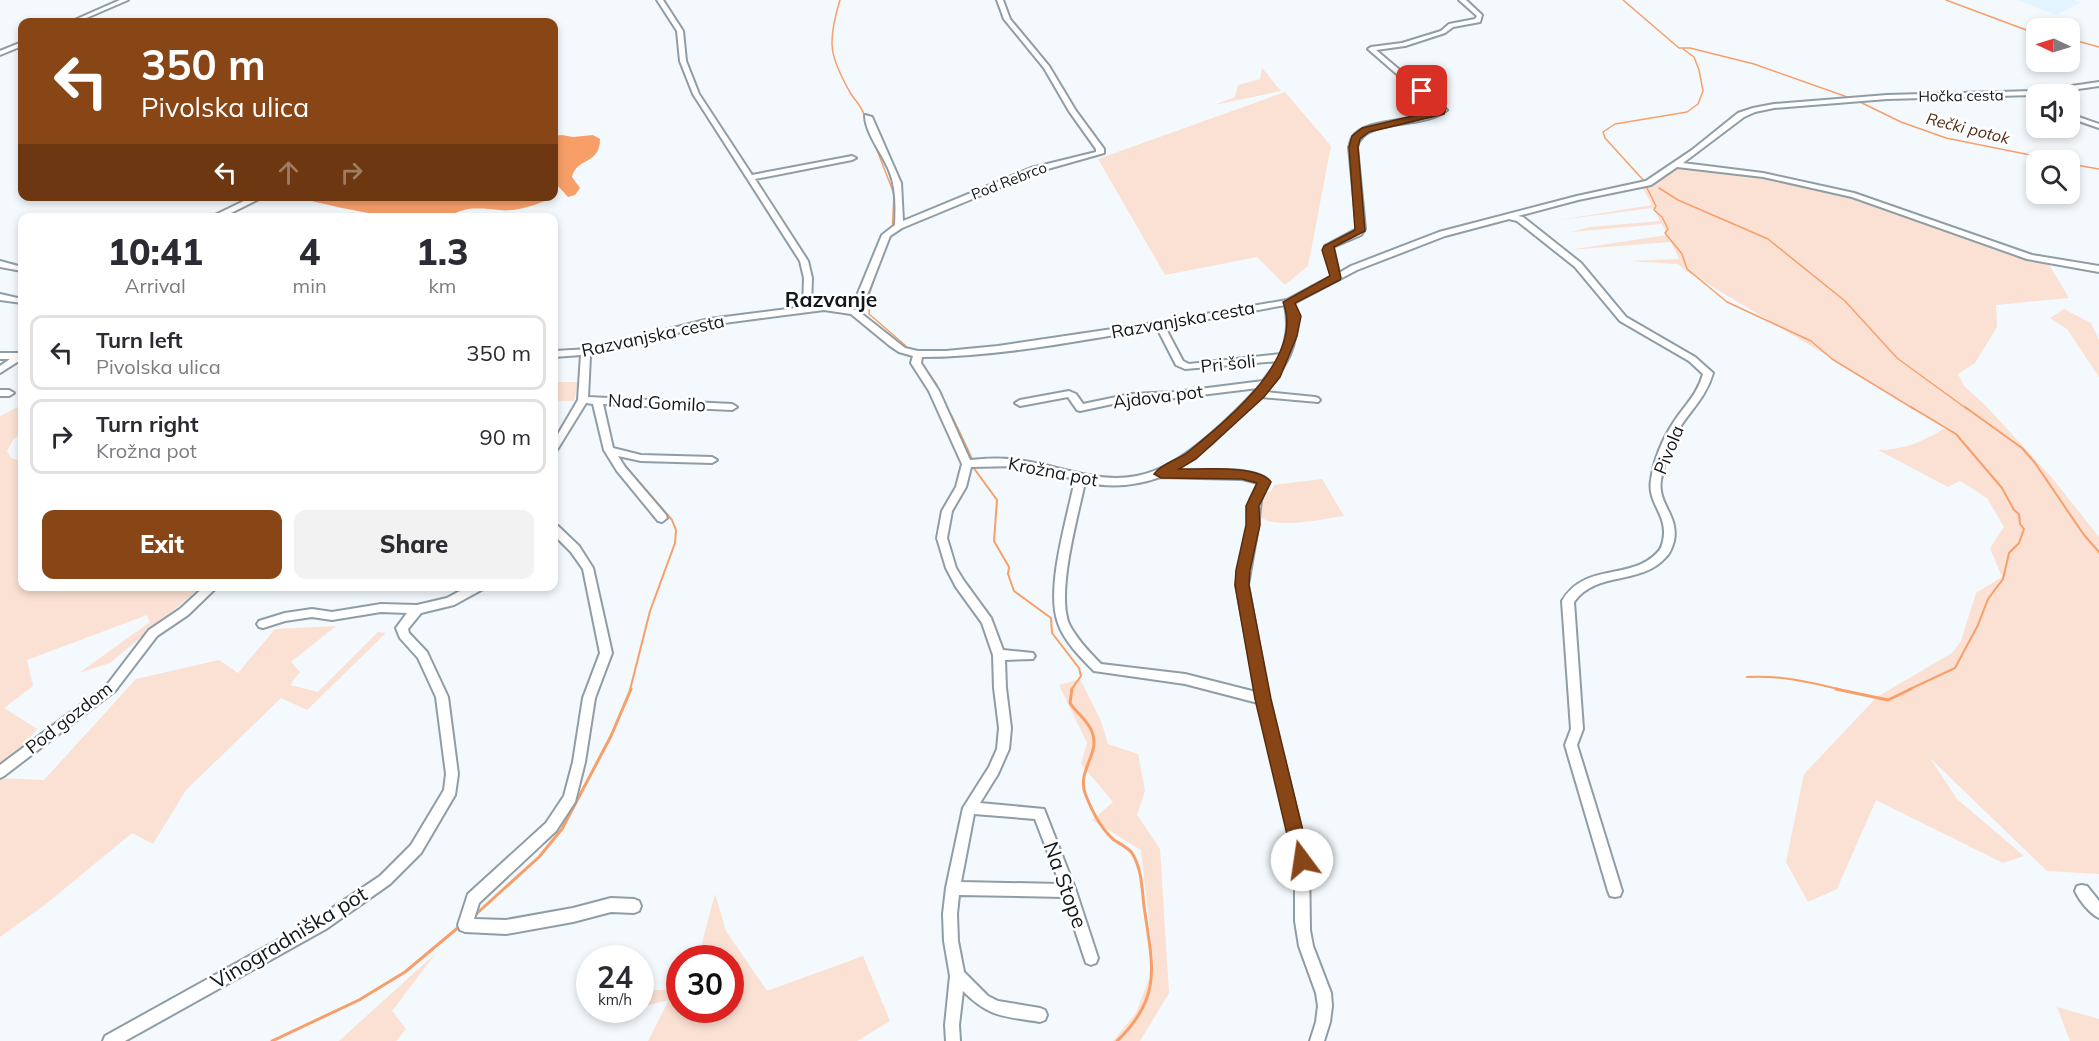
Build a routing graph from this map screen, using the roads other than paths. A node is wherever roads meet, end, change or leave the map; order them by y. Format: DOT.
graph roads {
  1 [pos="125,0"];
  2 [pos="660,0"];
  3 [pos="1000,0"];
  4 [pos="1462,0"];
  5 [pos="82,18"];
  6 [pos="18,46"];
  7 [pos="0,53"];
  8 [pos="2099,84"];
  9 [pos="2080,87"];
  10 [pos="2026,94"];
  11 [pos="868,117"];
  12 [pos="2080,119"];
  13 [pos="2099,126"];
  14 [pos="852,158"];
  15 [pos="1677,165"];
  16 [pos="752,177"];
  17 [pos="250,201"];
  18 [pos="224,213"];
  19 [pos="1509,216"];
  20 [pos="894,229"];
  21 [pos="0,264"];
  22 [pos="18,268"];
  23 [pos="2099,269"];
  24 [pos="1336,278"];
  25 [pos="0,297"];
  26 [pos="18,300"];
  27 [pos="859,301"];
  28 [pos="1289,302"];
  29 [pos="807,308"];
  30 [pos="824,308"];
  31 [pos="854,312"];
  32 [pos="1160,325"];
  33 [pos="558,354"];
  34 [pos="588,354"];
  35 [pos="918,354"];
  36 [pos="0,356"];
  37 [pos="18,356"];
  38 [pos="1284,357"];
  39 [pos="18,358"];
  40 [pos="0,370"];
  41 [pos="1268,384"];
  42 [pos="1260,394"];
  43 [pos="583,400"];
  44 [pos="597,400"];
  45 [pos="1316,400"];
  46 [pos="1020,403"];
  47 [pos="732,407"];
  48 [pos="558,441"];
  49 [pos="609,450"];
  50 [pos="712,460"];
  51 [pos="967,464"];
  52 [pos="1161,474"];
  53 [pos="1080,479"];
  54 [pos="662,518"];
  55 [pos="558,533"];
  56 [pos="207,591"];
  57 [pos="470,591"];
  58 [pos="417,609"];
  59 [pos="263,624"];
  60 [pos="999,655"];
  61 [pos="1029,656"];
  62 [pos="1263,699"];
  63 [pos="0,772"];
  64 [pos="969,808"];
  65 [pos="953,888"];
  66 [pos="1069,891"];
  67 [pos="1615,891"];
  68 [pos="2082,891"];
  69 [pos="634,906"];
  70 [pos="2099,911"];
  71 [pos="1091,958"];
  72 [pos="957,975"];
  73 [pos="1040,1015"];
  74 [pos="110,1041"];
  75 [pos="953,1041"];
  76 [pos="1317,1041"];
  1 -- 5 [label="street"];
  2 -- 16 [label="street"];
  3 -- 20 [label="street, Pod Rebrco"];
  4 -- 24 [label="street"];
  6 -- 7 [label="street"];
  8 -- 9 [label="street, Hočka cesta"];
  10 -- 15 [label="street, Hočka cesta"];
  11 -- 20 [label="street"];
  12 -- 13 [label="street"];
  14 -- 16 [label="street"];
  15 -- 19 [label="street"];
  15 -- 23 [label="street"];
  16 -- 29 [label="street"];
  17 -- 18 [label="street"];
  19 -- 24 [label="street, Razvanjska cesta"];
  19 -- 67 [label="street, Pivola"];
  20 -- 27 [label="street"];
  21 -- 22 [label="street"];
  24 -- 28 [label="street, Razvanjska cesta"];
  25 -- 26 [label="street"];
  27 -- 30 [label="street, Razvanjska cesta"];
  27 -- 31 [label="street"];
  28 -- 32 [label="street, Razvanjska cesta"];
  28 -- 38 [label="street, Krožna pot"];
  29 -- 30 [label="street, Razvanjska cesta"];
  29 -- 34 [label="street, Razvanjska cesta"];
  30 -- 31 [label="street, Razvanjska cesta"];
  31 -- 35 [label="street, Razvanjska cesta"];
  32 -- 35 [label="street, Razvanjska cesta"];
  32 -- 38 [label="street, Pri šoli"];
  33 -- 34 [label="street, Razvanjska cesta"];
  34 -- 43 [label="street"];
  35 -- 51 [label="street"];
  36 -- 37 [label="street"];
  38 -- 41 [label="street, Krožna pot"];
  39 -- 40 [label="street"];
  41 -- 42 [label="street, Krožna pot"];
  41 -- 46 [label="street, Ajdova pot"];
  42 -- 45 [label="street"];
  42 -- 52 [label="street, Krožna pot"];
  43 -- 44 [label="street, Nad Gomilo"];
  43 -- 48 [label="street"];
  44 -- 47 [label="street, Nad Gomilo"];
  44 -- 49 [label="street"];
  49 -- 50 [label="street"];
  49 -- 54 [label="street"];
  51 -- 53 [label="street, Krožna pot"];
  51 -- 60 [label="street"];
  52 -- 53 [label="street, Krožna pot"];
  52 -- 62 [label="street"];
  53 -- 62 [label="street"];
  55 -- 69 [label="street"];
  56 -- 63 [label="street, Pod gozdom"];
  57 -- 58 [label="street"];
  58 -- 59 [label="street"];
  58 -- 74 [label="street, Vinogradniška pot"];
  60 -- 61 [label="street"];
  60 -- 64 [label="street"];
  62 -- 76 [label="street"];
  64 -- 65 [label="street"];
  64 -- 66 [label="street, Na Stope"];
  65 -- 66 [label="street, Na Stope"];
  65 -- 72 [label="street"];
  66 -- 71 [label="street, Na Stope"];
  68 -- 70 [label="street"];
  72 -- 73 [label="street"];
  72 -- 75 [label="street"];
}
